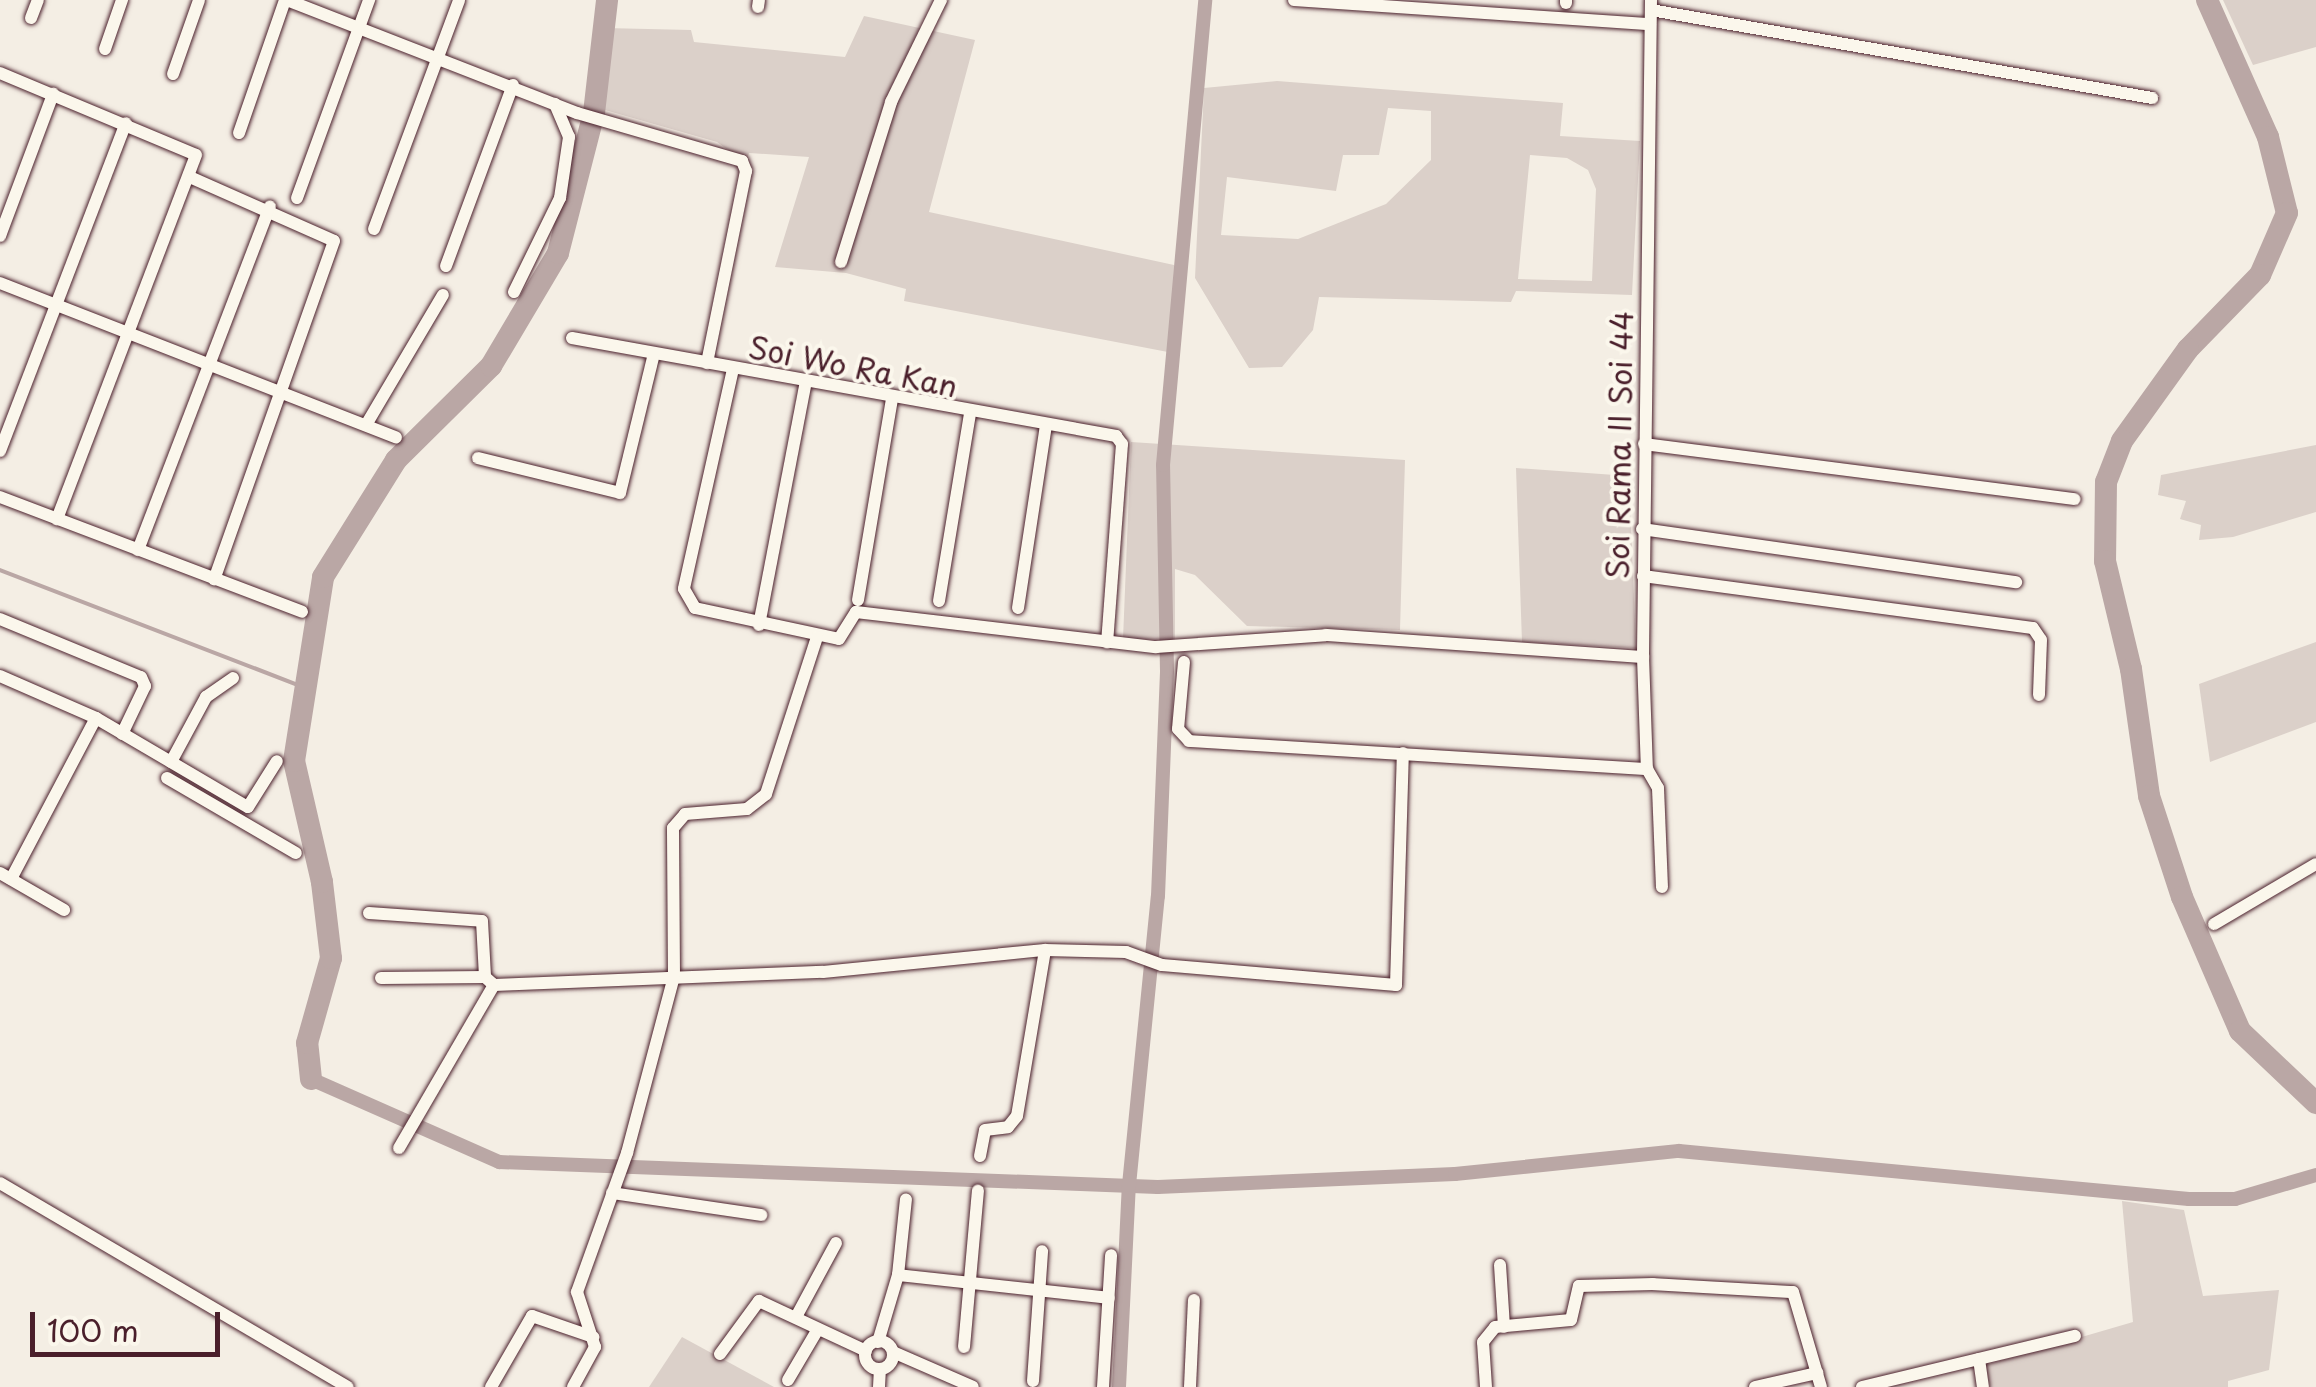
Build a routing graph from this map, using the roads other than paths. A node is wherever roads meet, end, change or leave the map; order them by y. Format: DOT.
graph roads {
  1 [pos="38,0"];
  2 [pos="122,0"];
  3 [pos="199,0"];
  4 [pos="286,0"];
  5 [pos="369,0"];
  6 [pos="459,0"];
  7 [pos="941,0"];
  8 [pos="1294,0"];
  9 [pos="1651,12"];
  10 [pos="31,18"];
  11 [pos="359,26"];
  12 [pos="106,50"];
  13 [pos="438,56"];
  14 [pos="0,74"];
  15 [pos="174,74"];
  16 [pos="514,85"];
  17 [pos="52,94"];
  18 [pos="2152,98"];
  19 [pos="555,104"];
  20 [pos="126,122"];
  21 [pos="238,133"];
  22 [pos="192,178"];
  23 [pos="297,198"];
  24 [pos="270,208"];
  25 [pos="374,228"];
  26 [pos="0,236"];
  27 [pos="841,262"];
  28 [pos="446,266"];
  29 [pos="0,284"];
  30 [pos="514,292"];
  31 [pos="443,296"];
  32 [pos="56,306"];
  33 [pos="132,335"];
  34 [pos="572,338"];
  35 [pos="654,354"];
  36 [pos="707,363"];
  37 [pos="209,364"];
  38 [pos="733,369"];
  39 [pos="806,382"];
  40 [pos="281,391"];
  41 [pos="892,398"];
  42 [pos="970,413"];
  43 [pos="366,425"];
  44 [pos="1046,425"];
  45 [pos="396,437"];
  46 [pos="1644,444"];
  47 [pos="0,451"];
  48 [pos="478,458"];
  49 [pos="0,497"];
  50 [pos="2076,499"];
  51 [pos="57,519"];
  52 [pos="1642,530"];
  53 [pos="138,550"];
  54 [pos="1643,576"];
  55 [pos="214,578"];
  56 [pos="2016,582"];
  57 [pos="940,602"];
  58 [pos="857,606"];
  59 [pos="1018,608"];
  60 [pos="302,612"];
  61 [pos="0,619"];
  62 [pos="760,625"];
  63 [pos="816,636"];
  64 [pos="1107,642"];
  65 [pos="1643,657"];
  66 [pos="1184,662"];
  67 [pos="0,676"];
  68 [pos="233,678"];
  69 [pos="2039,696"];
  70 [pos="96,718"];
  71 [pos="122,734"];
  72 [pos="1403,753"];
  73 [pos="172,762"];
  74 [pos="278,762"];
  75 [pos="1647,769"];
  76 [pos="168,778"];
  77 [pos="232,797"];
  78 [pos="223,810"];
  79 [pos="296,853"];
  80 [pos="2316,864"];
  81 [pos="6,876"];
  82 [pos="1662,887"];
  83 [pos="64,910"];
  84 [pos="369,913"];
  85 [pos="2214,924"];
  86 [pos="1044,950"];
  87 [pos="674,976"];
  88 [pos="381,978"];
  89 [pos="490,981"];
  90 [pos="399,1148"];
  91 [pos="980,1156"];
  92 [pos="0,1183"];
  93 [pos="978,1191"];
  94 [pos="612,1193"];
  95 [pos="906,1199"];
  96 [pos="761,1215"];
  97 [pos="836,1243"];
  98 [pos="1042,1251"];
  99 [pos="1112,1254"];
  100 [pos="1500,1264"];
  101 [pos="898,1275"];
  102 [pos="970,1284"];
  103 [pos="1042,1291"];
  104 [pos="1109,1298"];
  105 [pos="1194,1300"];
  106 [pos="796,1317"];
  107 [pos="1504,1327"];
  108 [pos="818,1329"];
  109 [pos="2075,1336"];
  110 [pos="593,1337"];
  111 [pos="878,1342"];
  112 [pos="964,1347"];
  113 [pos="866,1351"];
  114 [pos="893,1352"];
  115 [pos="720,1354"];
  116 [pos="1978,1359"];
  117 [pos="880,1369"];
  118 [pos="788,1380"];
  119 [pos="1819,1380"];
  120 [pos="1033,1381"];
  121 [pos="348,1387"];
  122 [pos="491,1387"];
  123 [pos="573,1387"];
  124 [pos="879,1387"];
  125 [pos="973,1387"];
  126 [pos="1103,1387"];
  127 [pos="1190,1387"];
  128 [pos="1486,1387"];
  129 [pos="1755,1387"];
  130 [pos="1862,1387"];
  131 [pos="1983,1387"];
  1 -- 10 [label="street"];
  2 -- 12 [label="street"];
  3 -- 15 [label="street"];
  4 -- 11 [label="street"];
  4 -- 21 [label="street"];
  5 -- 11 [label="street"];
  6 -- 13 [label="street"];
  7 -- 27 [label="street"];
  8 -- 9 [label="street"];
  9 -- 18 [label="street"];
  9 -- 46 [label="street, Soi Rama II Soi 44"];
  11 -- 13 [label="street"];
  11 -- 23 [label="street"];
  13 -- 16 [label="street"];
  13 -- 25 [label="street"];
  14 -- 17 [label="street"];
  16 -- 19 [label="street"];
  16 -- 28 [label="street"];
  17 -- 20 [label="street"];
  17 -- 26 [label="street"];
  19 -- 30 [label="street"];
  19 -- 36 [label="street"];
  20 -- 22 [label="street"];
  20 -- 32 [label="street"];
  22 -- 24 [label="street"];
  22 -- 33 [label="street"];
  24 -- 37 [label="street"];
  24 -- 40 [label="street"];
  29 -- 32 [label="street"];
  31 -- 43 [label="street"];
  32 -- 33 [label="street"];
  32 -- 47 [label="street"];
  33 -- 37 [label="street"];
  33 -- 51 [label="street"];
  34 -- 35 [label="street, Soi Wo Ra Kan"];
  35 -- 36 [label="street, Soi Wo Ra Kan"];
  35 -- 48 [label="street"];
  36 -- 38 [label="street, Soi Wo Ra Kan"];
  37 -- 40 [label="street"];
  37 -- 53 [label="street"];
  38 -- 39 [label="street, Soi Wo Ra Kan"];
  38 -- 62 [label="street"];
  39 -- 41 [label="street, Soi Wo Ra Kan"];
  39 -- 62 [label="street"];
  40 -- 43 [label="street"];
  40 -- 55 [label="street"];
  41 -- 42 [label="street, Soi Wo Ra Kan"];
  41 -- 58 [label="street"];
  42 -- 44 [label="street, Soi Wo Ra Kan"];
  42 -- 57 [label="street"];
  43 -- 45 [label="street"];
  44 -- 59 [label="street"];
  44 -- 64 [label="street, Soi Wo Ra Kan"];
  46 -- 50 [label="street"];
  46 -- 52 [label="street, Soi Rama II Soi 44"];
  49 -- 51 [label="street"];
  51 -- 53 [label="street"];
  52 -- 54 [label="street, Soi Rama II Soi 44"];
  52 -- 56 [label="street"];
  53 -- 55 [label="street"];
  54 -- 65 [label="street, Soi Rama II Soi 44"];
  54 -- 69 [label="street"];
  55 -- 60 [label="street"];
  58 -- 63 [label="street"];
  58 -- 64 [label="street"];
  61 -- 71 [label="street"];
  62 -- 63 [label="street"];
  63 -- 87 [label="street"];
  64 -- 65 [label="street"];
  65 -- 75 [label="street, Soi Rama II Soi 44"];
  66 -- 72 [label="street"];
  67 -- 70 [label="street"];
  68 -- 73 [label="street"];
  70 -- 71 [label="street"];
  70 -- 81 [label="street"];
  71 -- 73 [label="street"];
  72 -- 75 [label="street"];
  72 -- 86 [label="street"];
  73 -- 77 [label="street"];
  74 -- 77 [label="street"];
  75 -- 82 [label="street, Soi Rama II Soi 44"];
  76 -- 78 [label="street"];
  77 -- 78 [label="street"];
  78 -- 79 [label="street"];
  80 -- 85 [label="street"];
  81 -- 83 [label="street"];
  84 -- 89 [label="street"];
  86 -- 87 [label="street"];
  86 -- 91 [label="street"];
  87 -- 89 [label="street"];
  87 -- 94 [label="street"];
  88 -- 89 [label="street"];
  89 -- 90 [label="street"];
  92 -- 121 [label="street"];
  93 -- 102 [label="street"];
  94 -- 96 [label="street"];
  94 -- 110 [label="street"];
  95 -- 101 [label="street"];
  97 -- 106 [label="street"];
  98 -- 103 [label="street"];
  99 -- 104 [label="street"];
  100 -- 107 [label="street"];
  101 -- 102 [label="street"];
  101 -- 111 [label="street"];
  102 -- 103 [label="street"];
  102 -- 112 [label="street"];
  103 -- 104 [label="street"];
  103 -- 120 [label="street"];
  104 -- 126 [label="street"];
  105 -- 127 [label="street"];
  106 -- 108 [label="street"];
  106 -- 115 [label="street"];
  107 -- 119 [label="street"];
  107 -- 128 [label="street"];
  108 -- 113 [label="street"];
  108 -- 118 [label="street"];
  109 -- 116 [label="street"];
  110 -- 122 [label="street"];
  110 -- 123 [label="street"];
  111 -- 113 [label="street"];
  111 -- 114 [label="street"];
  113 -- 117 [label="street"];
  114 -- 117 [label="street"];
  114 -- 125 [label="street"];
  116 -- 130 [label="street"];
  116 -- 131 [label="street"];
  117 -- 124 [label="street"];
  119 -- 129 [label="street"];
}
